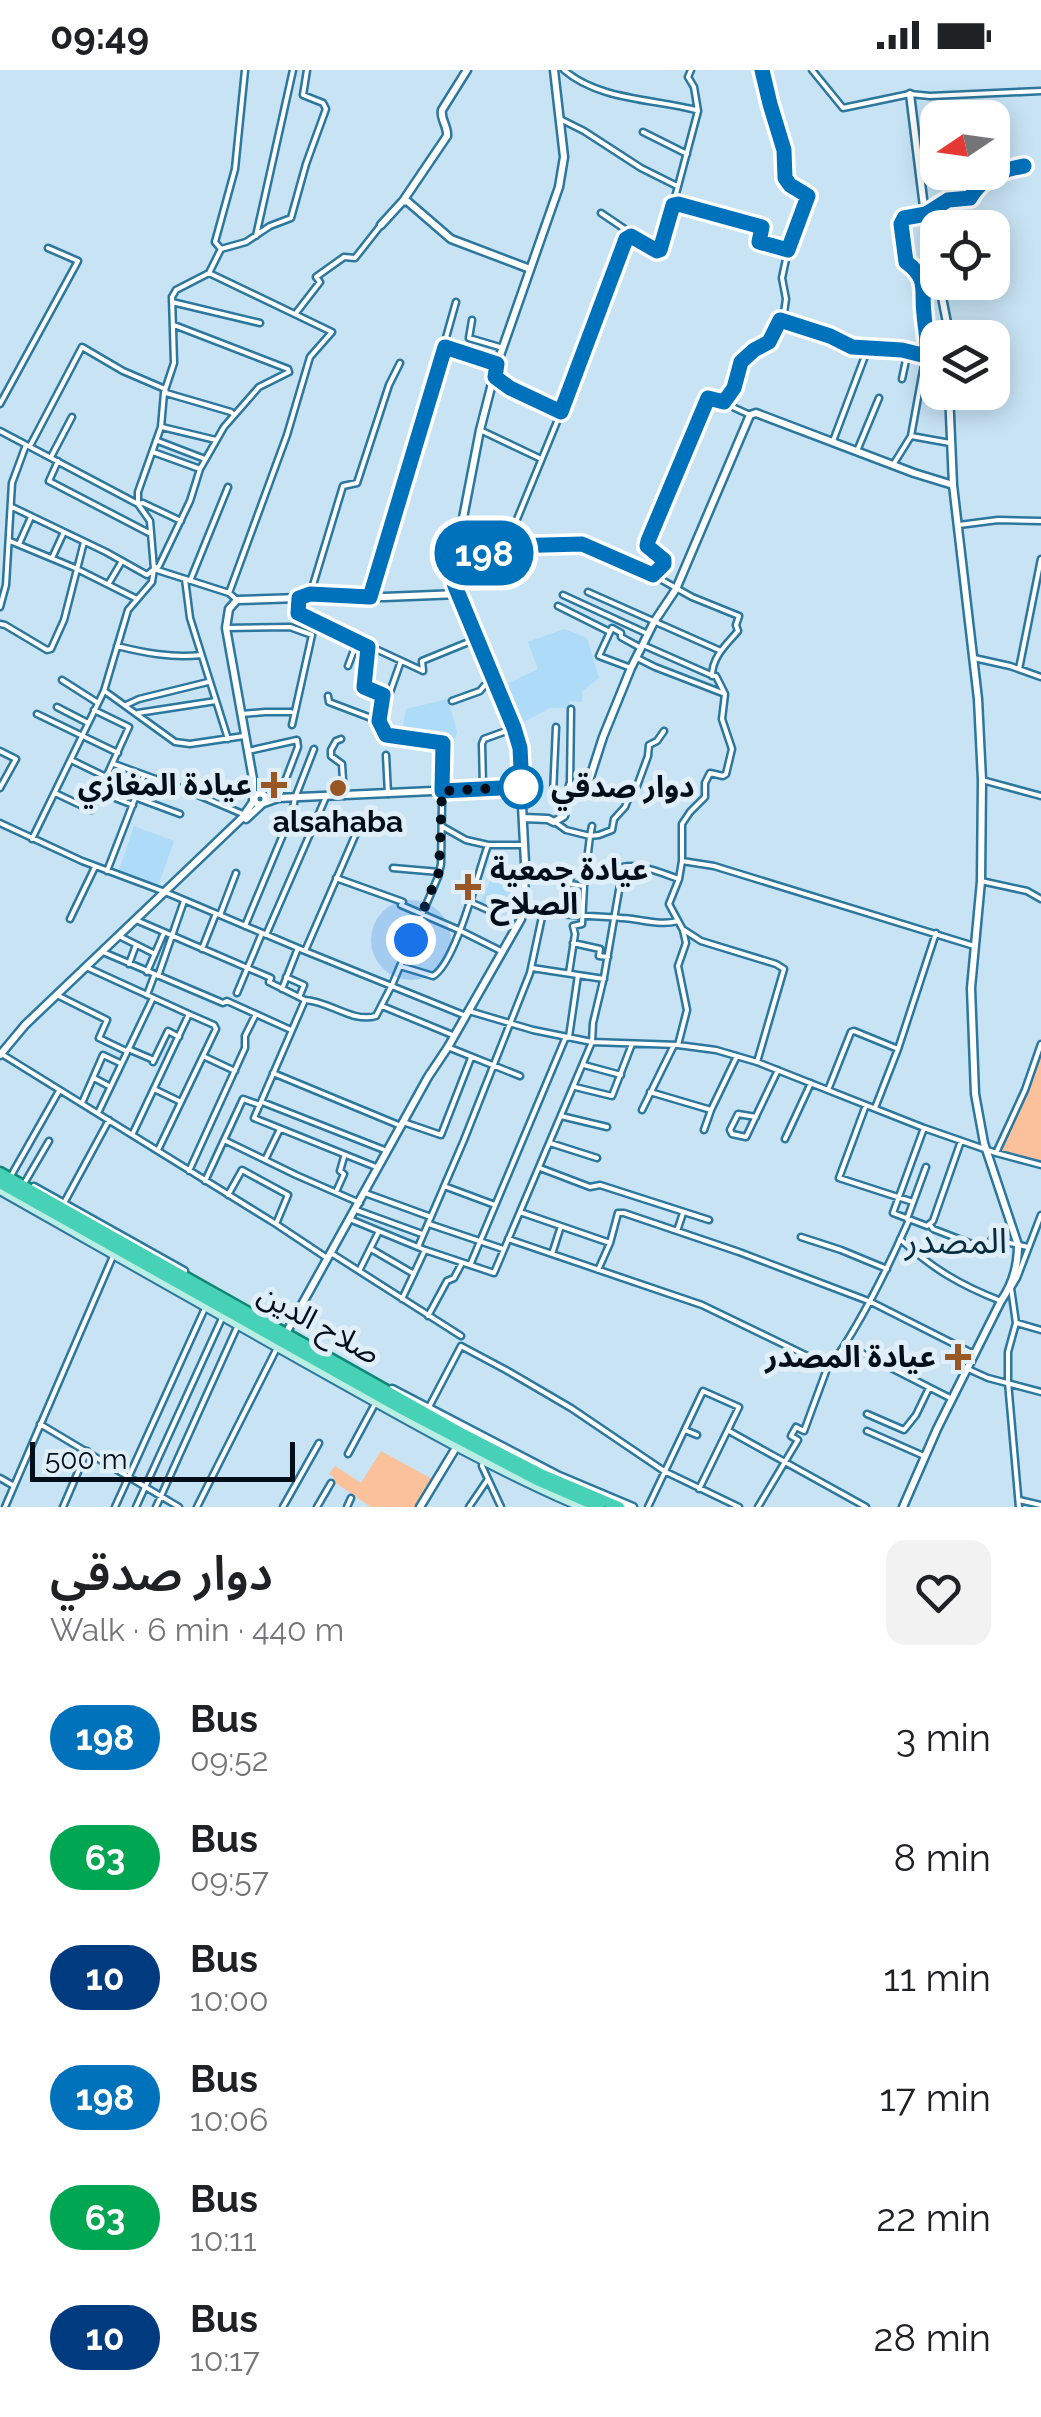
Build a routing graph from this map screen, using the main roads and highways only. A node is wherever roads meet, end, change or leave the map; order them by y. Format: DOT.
graph roads {
  1 [pos="4,1172"];
  2 [pos="0,1187"];
  3 [pos="24,1188"];
  4 [pos="72,1228"];
  5 [pos="182,1289"];
  6 [pos="286,1336"];
  7 [pos="462,1441"];
  8 [pos="582,1507"];
  9 [pos="600,1507"];
  10 [pos="620,1507"];
  1 -- 3 [label="highway, صلاح الدين"];
  2 -- 3 [label="highway, صلاح الدين"];
  2 -- 4 [label="main road"];
  3 -- 4 [label="highway, صلاح الدين"];
  3 -- 6 [label="highway, صلاح الدين"];
  4 -- 5 [label="highway, صلاح الدين"];
  4 -- 5 [label="main road"];
  5 -- 6 [label="highway, صلاح الدين"];
  5 -- 6 [label="main road"];
  6 -- 7 [label="highway, صلاح الدين"];
  6 -- 7 [label="highway, صلاح الدين"];
  6 -- 7 [label="main road"];
  7 -- 8 [label="main road"];
  7 -- 9 [label="highway, صلاح الدين"];
  7 -- 10 [label="highway, صلاح الدين"];
}
